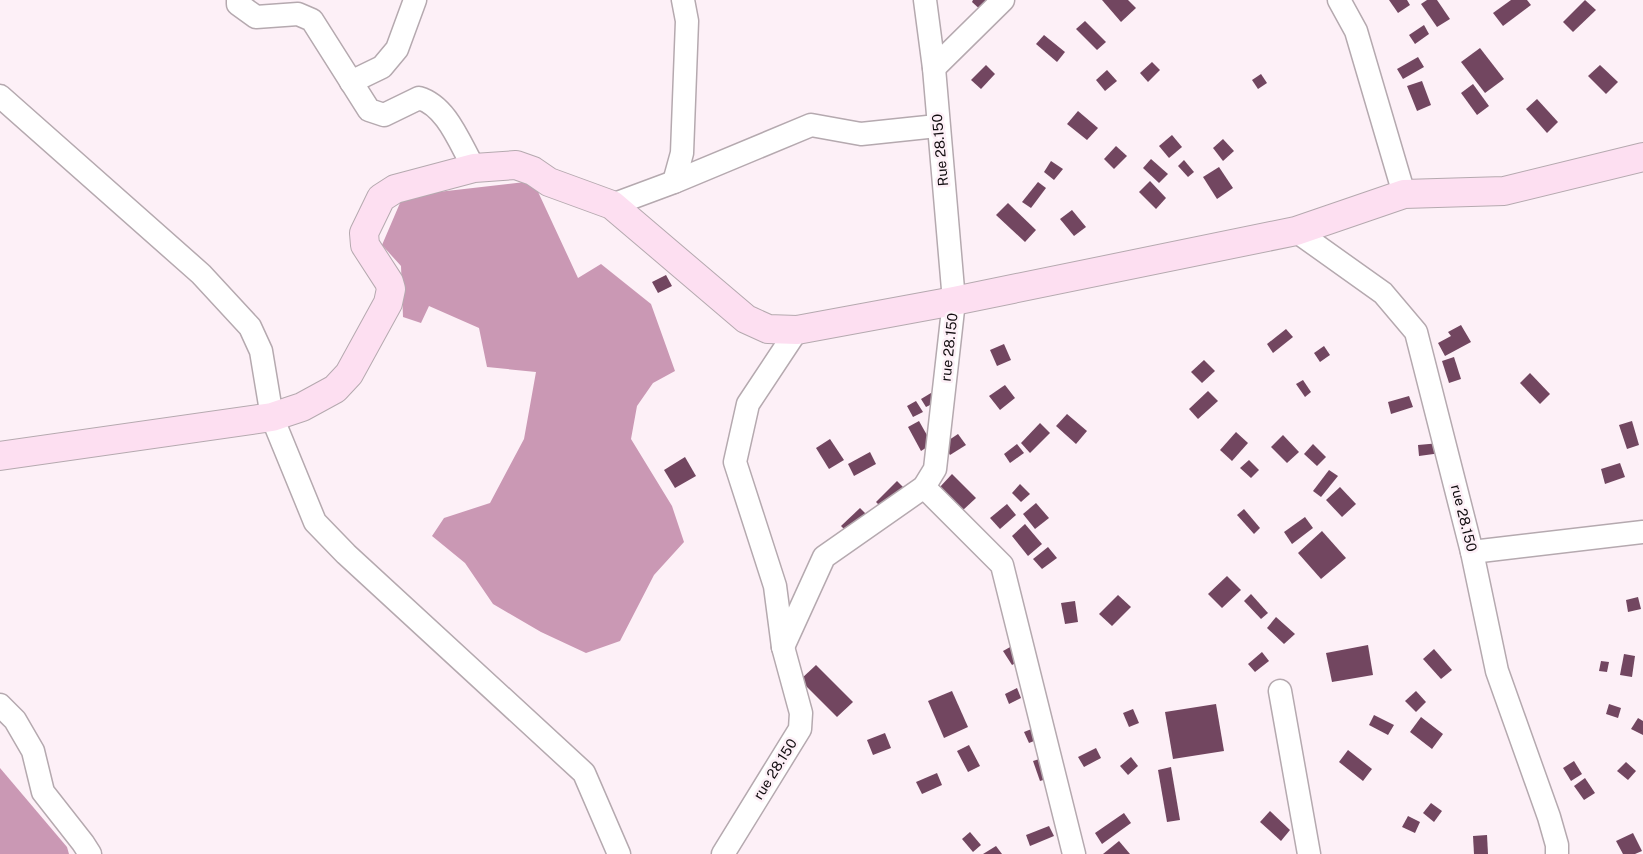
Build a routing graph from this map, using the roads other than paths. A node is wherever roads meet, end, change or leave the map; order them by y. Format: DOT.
graph roads {
  1 [pos="238,0"];
  2 [pos="415,0"];
  3 [pos="683,0"];
  4 [pos="925,0"];
  5 [pos="1003,0"];
  6 [pos="1338,0"];
  7 [pos="934,68"];
  8 [pos="351,82"];
  9 [pos="0,96"];
  10 [pos="937,126"];
  11 [pos="1643,157"];
  12 [pos="474,168"];
  13 [pos="674,182"];
  14 [pos="1404,194"];
  15 [pos="612,204"];
  16 [pos="1296,231"];
  17 [pos="954,301"];
  18 [pos="797,330"];
  19 [pos="272,417"];
  20 [pos="0,456"];
  21 [pos="924,488"];
  22 [pos="1643,532"];
  23 [pos="1472,552"];
  24 [pos="783,647"];
  25 [pos="1280,691"];
  26 [pos="0,705"];
  27 [pos="90,854"];
  28 [pos="619,854"];
  29 [pos="723,854"];
  30 [pos="1074,854"];
  31 [pos="1309,854"];
  32 [pos="1558,854"];
  1 -- 8 [label="street"];
  2 -- 8 [label="street"];
  3 -- 13 [label="street"];
  4 -- 7 [label="street, Rue 28.150"];
  5 -- 7 [label="street"];
  6 -- 14 [label="street"];
  7 -- 10 [label="street, Rue 28.150"];
  8 -- 12 [label="street"];
  9 -- 19 [label="street"];
  10 -- 13 [label="street"];
  10 -- 17 [label="street, Rue 28.150"];
  11 -- 14 [label="street, rue 28.150"];
  12 -- 15 [label="street"];
  12 -- 19 [label="street"];
  13 -- 15 [label="street"];
  14 -- 16 [label="street, rue 28.150"];
  15 -- 18 [label="street"];
  16 -- 17 [label="street, rue 28.150"];
  16 -- 23 [label="street, rue 28.150"];
  17 -- 18 [label="street"];
  17 -- 21 [label="street, rue 28.150"];
  18 -- 24 [label="street, rue 28.150"];
  19 -- 20 [label="street"];
  19 -- 28 [label="street"];
  21 -- 24 [label="street, rue 28.150"];
  21 -- 30 [label="street"];
  22 -- 23 [label="street"];
  23 -- 32 [label="street, rue 28.150"];
  24 -- 29 [label="street, rue 28.150"];
  25 -- 31 [label="street"];
  26 -- 27 [label="street"];
}
